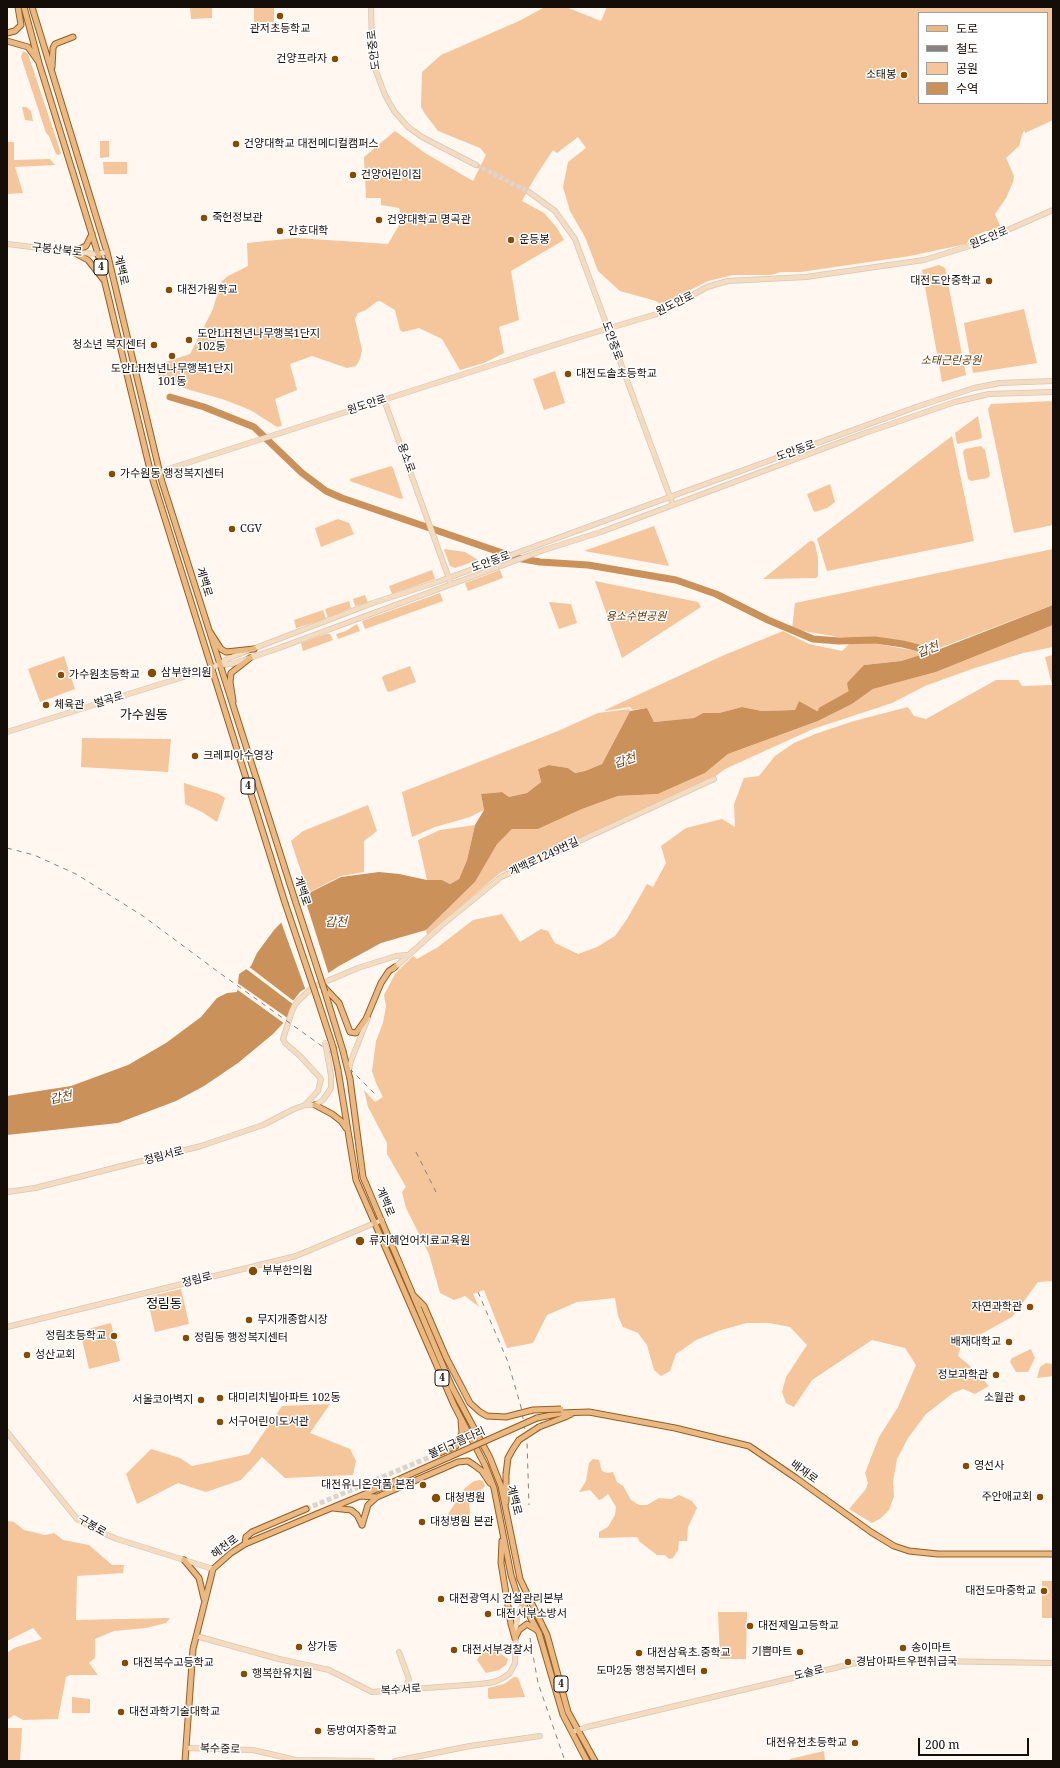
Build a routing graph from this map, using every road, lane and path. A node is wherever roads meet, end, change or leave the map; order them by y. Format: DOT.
graph roads {
  1 [pos="18,7"];
  2 [pos="24,7"];
  3 [pos="32,7"];
  4 [pos="371,7"];
  5 [pos="7,33"];
  6 [pos="73,37"];
  7 [pos="7,41"];
  8 [pos="39,63"];
  9 [pos="52,70"];
  10 [pos="476,165"];
  11 [pos="529,192"];
  12 [pos="1053,210"];
  13 [pos="92,234"];
  14 [pos="7,244"];
  15 [pos="73,252"];
  16 [pos="107,252"];
  17 [pos="98,254"];
  18 [pos="104,282"];
  19 [pos="608,328"];
  20 [pos="1053,380"];
  21 [pos="1053,392"];
  22 [pos="384,400"];
  23 [pos="159,472"];
  24 [pos="670,497"];
  25 [pos="672,505"];
  26 [pos="449,577"];
  27 [pos="451,584"];
  28 [pos="208,630"];
  29 [pos="254,649"];
  30 [pos="250,658"];
  31 [pos="219,665"];
  32 [pos="212,668"];
  33 [pos="234,708"];
  34 [pos="7,732"];
  35 [pos="714,779"];
  36 [pos="407,955"];
  37 [pos="395,967"];
  38 [pos="326,992"];
  39 [pos="328,1032"];
  40 [pos="349,1069"];
  41 [pos="304,1105"];
  42 [pos="315,1105"];
  43 [pos="347,1129"];
  44 [pos="7,1192"];
  45 [pos="382,1220"];
  46 [pos="374,1223"];
  47 [pos="411,1292"];
  48 [pos="7,1327"];
  49 [pos="452,1387"];
  50 [pos="458,1399"];
  51 [pos="574,1412"];
  52 [pos="589,1412"];
  53 [pos="460,1417"];
  54 [pos="537,1418"];
  55 [pos="7,1432"];
  56 [pos="437,1454"];
  57 [pos="384,1486"];
  58 [pos="494,1488"];
  59 [pos="360,1496"];
  60 [pos="377,1497"];
  61 [pos="506,1507"];
  62 [pos="331,1508"];
  63 [pos="306,1509"];
  64 [pos="502,1534"];
  65 [pos="245,1544"];
  66 [pos="1053,1554"];
  67 [pos="184,1560"];
  68 [pos="213,1569"];
  69 [pos="529,1599"];
  70 [pos="204,1600"];
  71 [pos="524,1605"];
  72 [pos="196,1636"];
  73 [pos="540,1636"];
  74 [pos="515,1638"];
  75 [pos="399,1652"];
  76 [pos="1053,1663"];
  77 [pos="393,1691"];
  78 [pos="578,1730"];
  79 [pos="572,1732"];
  80 [pos="540,1736"];
  81 [pos="186,1748"];
  82 [pos="185,1761"];
  83 [pos="339,1761"];
  84 [pos="372,1761"];
  85 [pos="395,1761"];
  86 [pos="587,1761"];
  87 [pos="595,1761"];
  1 -- 5 [label="main road"];
  2 -- 8 [label="main road, 계백로 / 4"];
  3 -- 9 [label="main road, 계백로 / 4"];
  4 -- 10 [label="street, 도안중로"];
  6 -- 9 [label="main road"];
  7 -- 8 [label="main road"];
  8 -- 13 [label="main road, 계백로 / 4"];
  9 -- 16 [label="main road, 계백로 / 4"];
  11 -- 19 [label="street, 도안중로"];
  12 -- 19 [label="street, 원도안로"];
  13 -- 15 [label="main road"];
  13 -- 17 [label="main road, 계백로 / 4"];
  14 -- 15 [label="street, 구봉산북로"];
  15 -- 17 [label="street, 구봉산북로"];
  15 -- 18 [label="main road"];
  16 -- 17 [label="street, 구봉산북로"];
  16 -- 23 [label="main road, 계백로 / 4"];
  17 -- 18 [label="main road, 계백로 / 4"];
  18 -- 32 [label="main road, 계백로 / 4"];
  19 -- 22 [label="street, 원도안로"];
  19 -- 24 [label="street, 도안중로"];
  20 -- 24 [label="street, 도안동로"];
  21 -- 25 [label="street, 도안동로"];
  22 -- 23 [label="street, 원도안로"];
  22 -- 26 [label="street, 용소로"];
  23 -- 28 [label="main road, 계백로 / 4"];
  24 -- 25 [label="street, 도안중로"];
  24 -- 26 [label="street, 도안동로"];
  25 -- 27 [label="street, 도안동로"];
  26 -- 27 [label="street"];
  26 -- 29 [label="street, 도안동로"];
  27 -- 30 [label="street, 도안동로"];
  28 -- 29 [label="main road"];
  28 -- 31 [label="main road, 계백로 / 4"];
  29 -- 31 [label="street, 도안동로"];
  30 -- 31 [label="street, 도안동로"];
  30 -- 33 [label="main road"];
  31 -- 32 [label="street, 벌곡로"];
  31 -- 33 [label="main road, 계백로 / 4"];
  32 -- 34 [label="street, 벌곡로"];
  32 -- 39 [label="main road, 계백로 / 4, bridge"];
  33 -- 38 [label="main road, 계백로 / 4, bridge"];
  35 -- 36 [label="street, 계백로1249번길"];
  36 -- 37 [label="street, 계백로1249번길"];
  36 -- 41 [label="street"];
  37 -- 38 [label="main road"];
  37 -- 40 [label="street, 계백로1249번길, bridge"];
  38 -- 40 [label="main road, 계백로 / 4, bridge"];
  39 -- 42 [label="street, bridge"];
  39 -- 43 [label="main road, 계백로 / 4, bridge"];
  40 -- 45 [label="main road, 계백로 / 4, bridge"];
  41 -- 42 [label="street, 정림서로"];
  41 -- 44 [label="street, 정림서로"];
  42 -- 43 [label="main road"];
  43 -- 46 [label="main road, 계백로 / 4"];
  45 -- 46 [label="street, 정림로"];
  45 -- 47 [label="main road, 계백로 / 4"];
  46 -- 48 [label="street, 정림로"];
  46 -- 53 [label="main road, 계백로 / 4"];
  47 -- 49 [label="main road, 계백로 / 4"];
  47 -- 52 [label="main road, bridge"];
  49 -- 50 [label="main road, 계백로 / 4"];
  49 -- 50 [label="main road"];
  50 -- 61 [label="main road, 계백로 / 4"];
  51 -- 52 [label="main road, 배재로"];
  51 -- 54 [label="main road, 배재로"];
  51 -- 61 [label="main road, bridge"];
  52 -- 66 [label="main road, 배재로"];
  53 -- 56 [label="main road"];
  53 -- 58 [label="main road, 계백로 / 4"];
  54 -- 57 [label="main road, 불티구름다리, bridge"];
  55 -- 67 [label="street, 구봉로"];
  57 -- 59 [label="main road, 혜천로"];
  58 -- 60 [label="main road"];
  58 -- 64 [label="main road, 계백로 / 4"];
  59 -- 60 [label="main road"];
  59 -- 62 [label="main road, 혜천로"];
  60 -- 62 [label="main road"];
  61 -- 69 [label="main road, 계백로 / 4"];
  62 -- 65 [label="main road, 혜천로"];
  63 -- 65 [label="main road"];
  64 -- 71 [label="main road, 계백로 / 4"];
  64 -- 74 [label="main road"];
  65 -- 68 [label="main road, 혜천로"];
  67 -- 68 [label="street, 구봉로"];
  67 -- 70 [label="main road"];
  68 -- 70 [label="main road, 혜천로"];
  69 -- 71 [label="street, 복수서로"];
  69 -- 78 [label="main road, 계백로 / 4"];
  70 -- 72 [label="main road, 혜천로"];
  71 -- 73 [label="main road, 계백로 / 4"];
  71 -- 74 [label="street, 복수서로"];
  72 -- 77 [label="street, 복수서로"];
  72 -- 81 [label="main road, 혜천로"];
  73 -- 74 [label="main road"];
  73 -- 79 [label="main road, 계백로 / 4"];
  74 -- 77 [label="street, 복수서로"];
  75 -- 77 [label="street"];
  76 -- 78 [label="street, 도솔로"];
  78 -- 79 [label="street, 도솔로"];
  78 -- 87 [label="main road, 계백로 / 4"];
  79 -- 86 [label="main road, 계백로 / 4"];
  80 -- 85 [label="street"];
  81 -- 82 [label="main road, 혜천로"];
  81 -- 83 [label="street, 복수중로"];
  83 -- 84 [label="street, 복수중로"];
}
